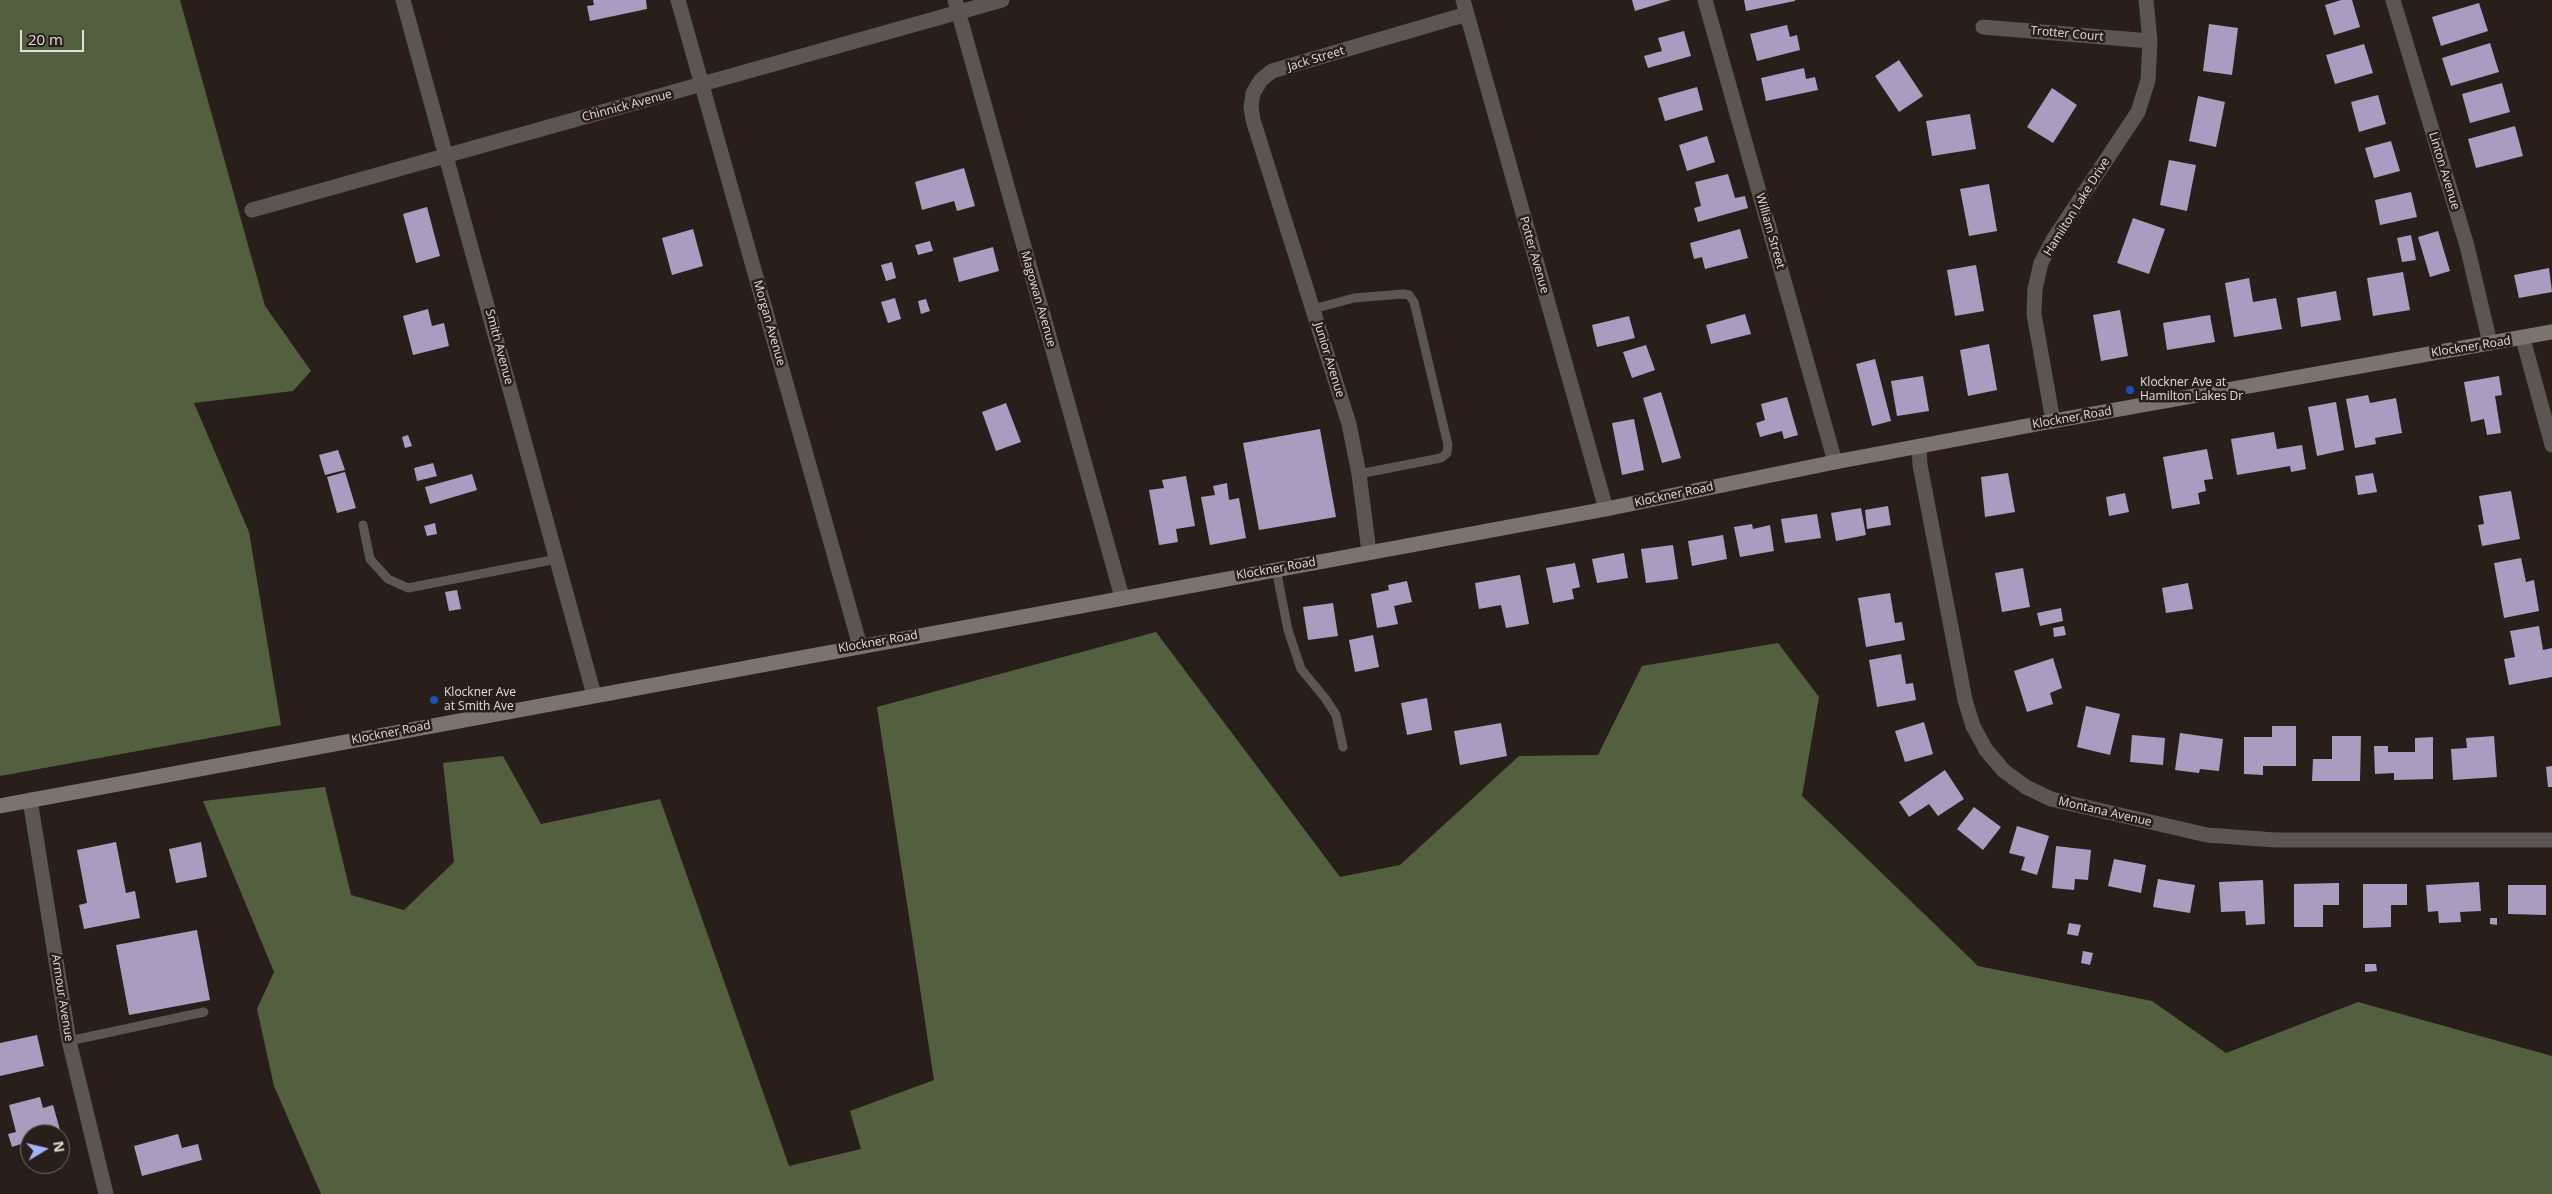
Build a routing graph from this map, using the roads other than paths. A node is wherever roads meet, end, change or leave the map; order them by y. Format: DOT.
graph roads {
  1 [pos="403,0"];
  2 [pos="678,0"];
  3 [pos="1002,0"];
  4 [pos="1705,0"];
  5 [pos="2146,0"];
  6 [pos="2393,0"];
  7 [pos="956,7"];
  8 [pos="1465,7"];
  9 [pos="1983,27"];
  10 [pos="2150,41"];
  11 [pos="702,85"];
  12 [pos="447,155"];
  13 [pos="1270,172"];
  14 [pos="252,210"];
  15 [pos="1312,309"];
  16 [pos="2552,332"];
  17 [pos="2523,339"];
  18 [pos="2490,343"];
  19 [pos="2053,421"];
  20 [pos="2552,445"];
  21 [pos="1919,447"];
  22 [pos="1835,462"];
  23 [pos="1359,474"];
  24 [pos="1606,509"];
  25 [pos="363,525"];
  26 [pos="1370,552"];
  27 [pos="557,559"];
  28 [pos="1276,569"];
  29 [pos="1122,598"];
  30 [pos="860,646"];
  31 [pos="594,695"];
  32 [pos="1343,747"];
  33 [pos="30,800"];
  34 [pos="0,806"];
  35 [pos="2552,840"];
  36 [pos="204,1012"];
  37 [pos="69,1041"];
  38 [pos="106,1194"];
  1 -- 12 [label="street, Smith Avenue"];
  2 -- 11 [label="street, Morgan Avenue"];
  3 -- 7 [label="street, Chinnick Avenue"];
  4 -- 22 [label="street, William Street"];
  5 -- 10 [label="street, Hamilton Lake Drive"];
  6 -- 18 [label="street, Linton Avenue"];
  7 -- 11 [label="street, Chinnick Avenue"];
  7 -- 29 [label="street, Magowan Avenue"];
  8 -- 13 [label="street, Jack Street"];
  8 -- 24 [label="street, Potter Avenue"];
  9 -- 10 [label="street, Trotter Court"];
  10 -- 19 [label="street, Hamilton Lake Drive"];
  11 -- 12 [label="street, Chinnick Avenue"];
  11 -- 30 [label="street, Morgan Avenue"];
  12 -- 14 [label="street, Chinnick Avenue"];
  12 -- 27 [label="street, Smith Avenue"];
  13 -- 15 [label="street, Junior Avenue"];
  15 -- 23 [label="street, Junior Avenue"];
  15 -- 23 [label="lane"];
  16 -- 17 [label="main road, Klockner Road"];
  17 -- 18 [label="main road, Klockner Road"];
  17 -- 20 [label="street"];
  18 -- 19 [label="main road, Klockner Road"];
  19 -- 21 [label="main road, Klockner Road"];
  21 -- 22 [label="main road, Klockner Road"];
  21 -- 35 [label="street, Montana Avenue"];
  22 -- 24 [label="main road, Klockner Road"];
  23 -- 26 [label="street, Junior Avenue"];
  24 -- 26 [label="main road, Klockner Road"];
  25 -- 27 [label="lane"];
  26 -- 28 [label="main road, Klockner Road"];
  27 -- 31 [label="street, Smith Avenue"];
  28 -- 29 [label="main road, Klockner Road"];
  28 -- 32 [label="lane"];
  29 -- 30 [label="main road, Klockner Road"];
  30 -- 31 [label="main road, Klockner Road"];
  31 -- 33 [label="main road, Klockner Road"];
  33 -- 34 [label="main road, Klockner Road"];
  33 -- 37 [label="street, Armour Avenue"];
  36 -- 37 [label="lane"];
  37 -- 38 [label="street, Armour Avenue"];
}
